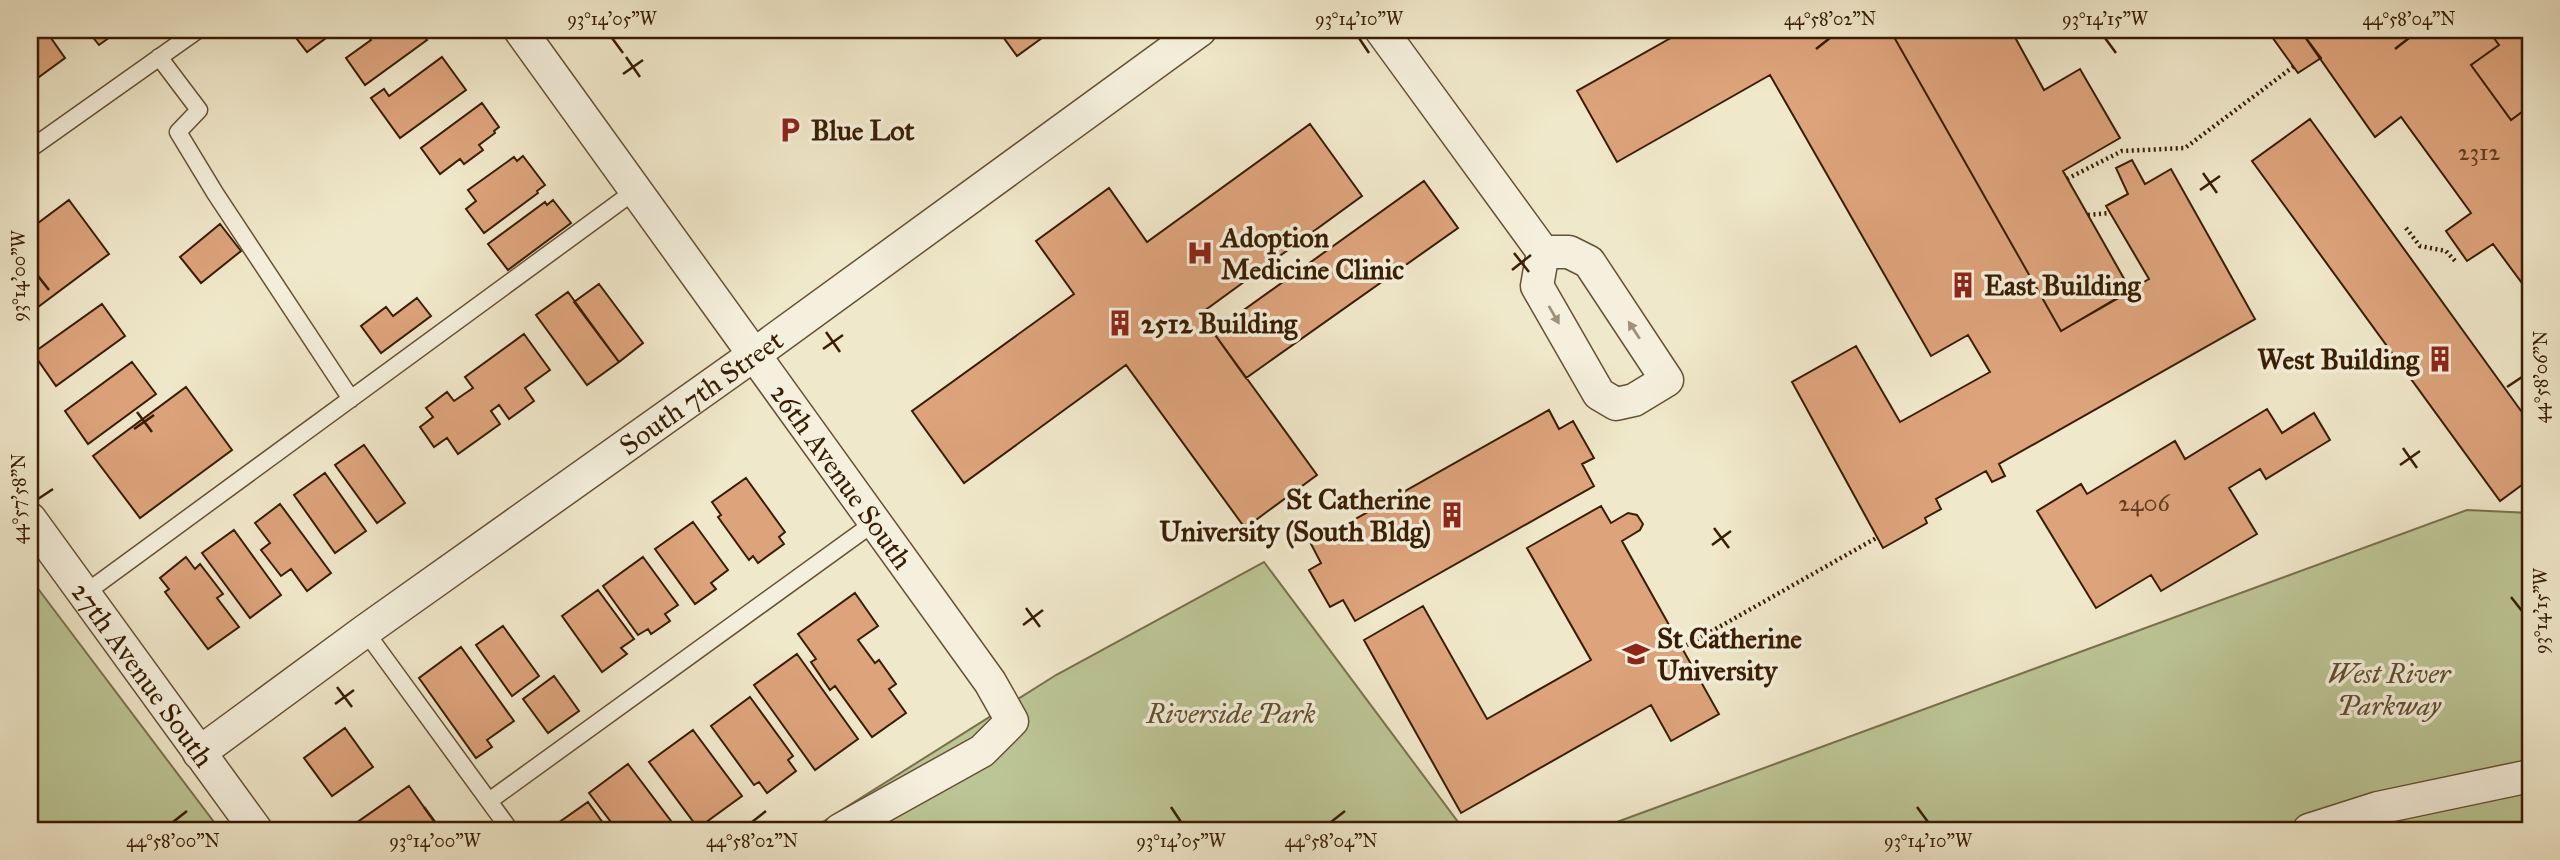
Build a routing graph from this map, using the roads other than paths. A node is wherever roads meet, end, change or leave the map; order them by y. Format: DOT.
graph roads {
  1 [pos="198,30"];
  2 [pos="520,30"];
  3 [pos="1381,30"];
  4 [pos="1187,33"];
  5 [pos="159,57"];
  6 [pos="30,149"];
  7 [pos="636,190"];
  8 [pos="1543,252"];
  9 [pos="755,354"];
  10 [pos="351,399"];
  11 [pos="30,519"];
  12 [pos="875,522"];
  13 [pos="84,594"];
  14 [pos="365,632"];
  15 [pos="199,753"];
  16 [pos="2530,776"];
  17 [pos="489,801"];
  18 [pos="256,830"];
  19 [pos="510,830"];
  20 [pos="840,830"];
  21 [pos="2309,830"];
  1 -- 5 [label="lane"];
  2 -- 7 [label="street, 26th Avenue South"];
  3 -- 8 [label="street"];
  4 -- 9 [label="street, South 7th Street"];
  5 -- 6 [label="lane"];
  5 -- 10 [label="lane"];
  7 -- 9 [label="street, 26th Avenue South"];
  7 -- 10 [label="lane"];
  8 -- 8 [label="street, one-way"];
  9 -- 12 [label="street, 26th Avenue South"];
  9 -- 14 [label="street, South 7th Street"];
  10 -- 13 [label="lane"];
  11 -- 13 [label="street, 27th Avenue South"];
  12 -- 17 [label="lane"];
  12 -- 20 [label="street, 26th Avenue South"];
  13 -- 15 [label="street, 27th Avenue South"];
  14 -- 15 [label="street, South 7th Street"];
  14 -- 17 [label="lane"];
  15 -- 18 [label="street, 27th Avenue South"];
  16 -- 21 [label="street"];
  17 -- 19 [label="lane"];
}
